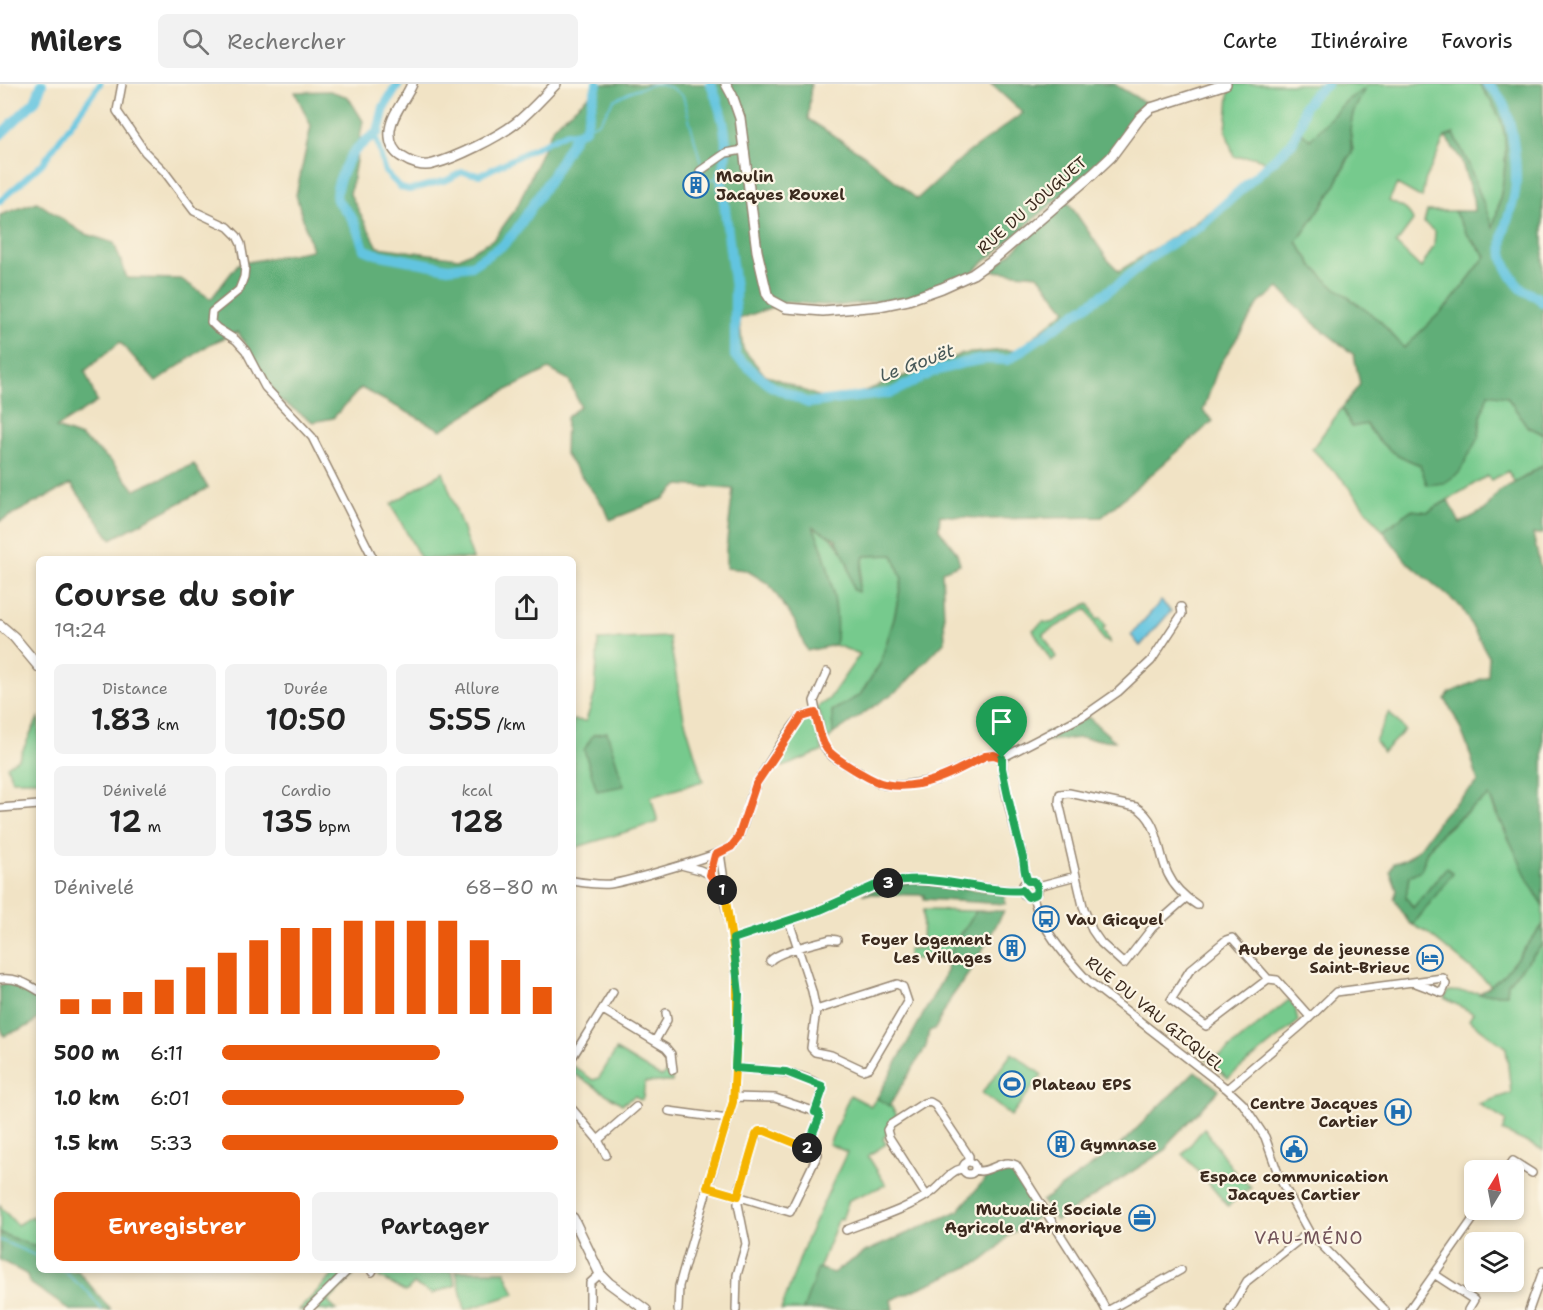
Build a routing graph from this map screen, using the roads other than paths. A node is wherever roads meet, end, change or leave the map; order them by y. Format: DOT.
graph roads {
  1 [pos="122,84"];
  2 [pos="412,84"];
  3 [pos="556,84"];
  4 [pos="726,84"];
  5 [pos="1226,84"];
  6 [pos="741,151"];
  7 [pos="702,169"];
  8 [pos="373,556"];
  9 [pos="1181,607"];
  10 [pos="0,626"];
  11 [pos="36,663"];
  12 [pos="826,672"];
  13 [pos="815,713"];
  14 [pos="1002,758"];
  15 [pos="36,805"];
  16 [pos="0,808"];
  17 [pos="717,854"];
  18 [pos="681,865"];
  19 [pos="710,875"];
  20 [pos="1076,876"];
  21 [pos="576,881"];
  22 [pos="1028,881"];
  23 [pos="1038,886"];
  24 [pos="1022,890"];
  25 [pos="1033,897"];
  26 [pos="1186,898"];
  27 [pos="726,900"];
  28 [pos="1197,905"];
  29 [pos="789,921"];
  30 [pos="733,939"];
  31 [pos="837,940"];
  32 [pos="798,949"];
  33 [pos="770,961"];
  34 [pos="0,979"];
  35 [pos="1268,979"];
  36 [pos="1413,982"];
  37 [pos="36,989"];
  38 [pos="613,992"];
  39 [pos="603,1010"];
  40 [pos="816,1010"];
  41 [pos="666,1013"];
  42 [pos="1310,1017"];
  43 [pos="655,1041"];
  44 [pos="576,1051"];
  45 [pos="735,1068"];
  46 [pos="673,1070"];
  47 [pos="1227,1089"];
  48 [pos="733,1097"];
  49 [pos="636,1107"];
  50 [pos="669,1111"];
  51 [pos="815,1112"];
  52 [pos="576,1114"];
  53 [pos="728,1119"];
  54 [pos="598,1140"];
  55 [pos="807,1148"];
  56 [pos="606,1155"];
  57 [pos="969,1162"];
  58 [pos="963,1168"];
  59 [pos="1524,1168"];
  60 [pos="975,1170"];
  61 [pos="1532,1173"];
  62 [pos="707,1187"];
  63 [pos="927,1195"];
  64 [pos="738,1196"];
  65 [pos="1472,1220"];
  66 [pos="576,1224"];
  67 [pos="846,1230"];
  68 [pos="1309,1232"];
  69 [pos="1180,1270"];
  70 [pos="1543,1271"];
  71 [pos="345,1273"];
  72 [pos="600,1274"];
  73 [pos="1434,1274"];
  74 [pos="308,1310"];
  75 [pos="590,1310"];
  76 [pos="646,1310"];
  77 [pos="678,1310"];
  78 [pos="736,1310"];
  79 [pos="1107,1310"];
  80 [pos="1230,1310"];
  81 [pos="1385,1310"];
  82 [pos="1408,1310"];
  83 [pos="1468,1310"];
  84 [pos="1530,1310"];
  1 -- 8 [label="street"];
  2 -- 3 [label="street"];
  4 -- 6 [label="street, RUE DU JOUGUET"];
  5 -- 6 [label="street, RUE DU JOUGUET"];
  6 -- 7 [label="street"];
  9 -- 14 [label="street"];
  10 -- 11 [label="street"];
  12 -- 13 [label="street"];
  13 -- 14 [label="street"];
  13 -- 17 [label="street"];
  14 -- 22 [label="street"];
  15 -- 16 [label="street"];
  17 -- 18 [label="street"];
  17 -- 19 [label="street"];
  17 -- 27 [label="street"];
  18 -- 19 [label="street"];
  18 -- 21 [label="street"];
  19 -- 27 [label="street"];
  20 -- 23 [label="street"];
  20 -- 26 [label="street"];
  20 -- 26 [label="street"];
  22 -- 23 [label="street"];
  22 -- 24 [label="street"];
  23 -- 25 [label="street"];
  24 -- 25 [label="street"];
  24 -- 29 [label="street"];
  25 -- 47 [label="street, RUE DU VAU GICQUEL"];
  26 -- 28 [label="street"];
  27 -- 30 [label="street"];
  29 -- 30 [label="street"];
  29 -- 32 [label="street"];
  30 -- 45 [label="street"];
  31 -- 32 [label="street"];
  32 -- 33 [label="street"];
  32 -- 40 [label="street"];
  34 -- 37 [label="street"];
  35 -- 35 [label="street"];
  35 -- 42 [label="street"];
  36 -- 42 [label="street"];
  38 -- 39 [label="street"];
  39 -- 43 [label="street"];
  39 -- 44 [label="street"];
  40 -- 40 [label="street"];
  41 -- 43 [label="street"];
  42 -- 47 [label="street"];
  43 -- 46 [label="street"];
  45 -- 48 [label="street"];
  45 -- 51 [label="street"];
  47 -- 68 [label="street, RUE DU VAU GICQUEL"];
  48 -- 51 [label="street"];
  48 -- 53 [label="street"];
  49 -- 54 [label="street"];
  50 -- 53 [label="street"];
  51 -- 55 [label="street"];
  52 -- 54 [label="street"];
  53 -- 62 [label="street"];
  54 -- 56 [label="street"];
  55 -- 64 [label="street"];
  55 -- 64 [label="street"];
  57 -- 58 [label="street"];
  57 -- 60 [label="street"];
  57 -- 63 [label="street"];
  58 -- 60 [label="street"];
  58 -- 63 [label="street"];
  59 -- 61 [label="street"];
  60 -- 79 [label="street"];
  62 -- 64 [label="street"];
  62 -- 77 [label="street"];
  63 -- 67 [label="street"];
  64 -- 78 [label="street"];
  65 -- 73 [label="street"];
  66 -- 72 [label="street"];
  68 -- 80 [label="street"];
  68 -- 81 [label="street, RUE DU VAU GICQUEL"];
  69 -- 79 [label="street"];
  70 -- 84 [label="street"];
  71 -- 74 [label="street"];
  72 -- 75 [label="street"];
  72 -- 76 [label="street"];
  73 -- 82 [label="street"];
  73 -- 83 [label="street"];
}
